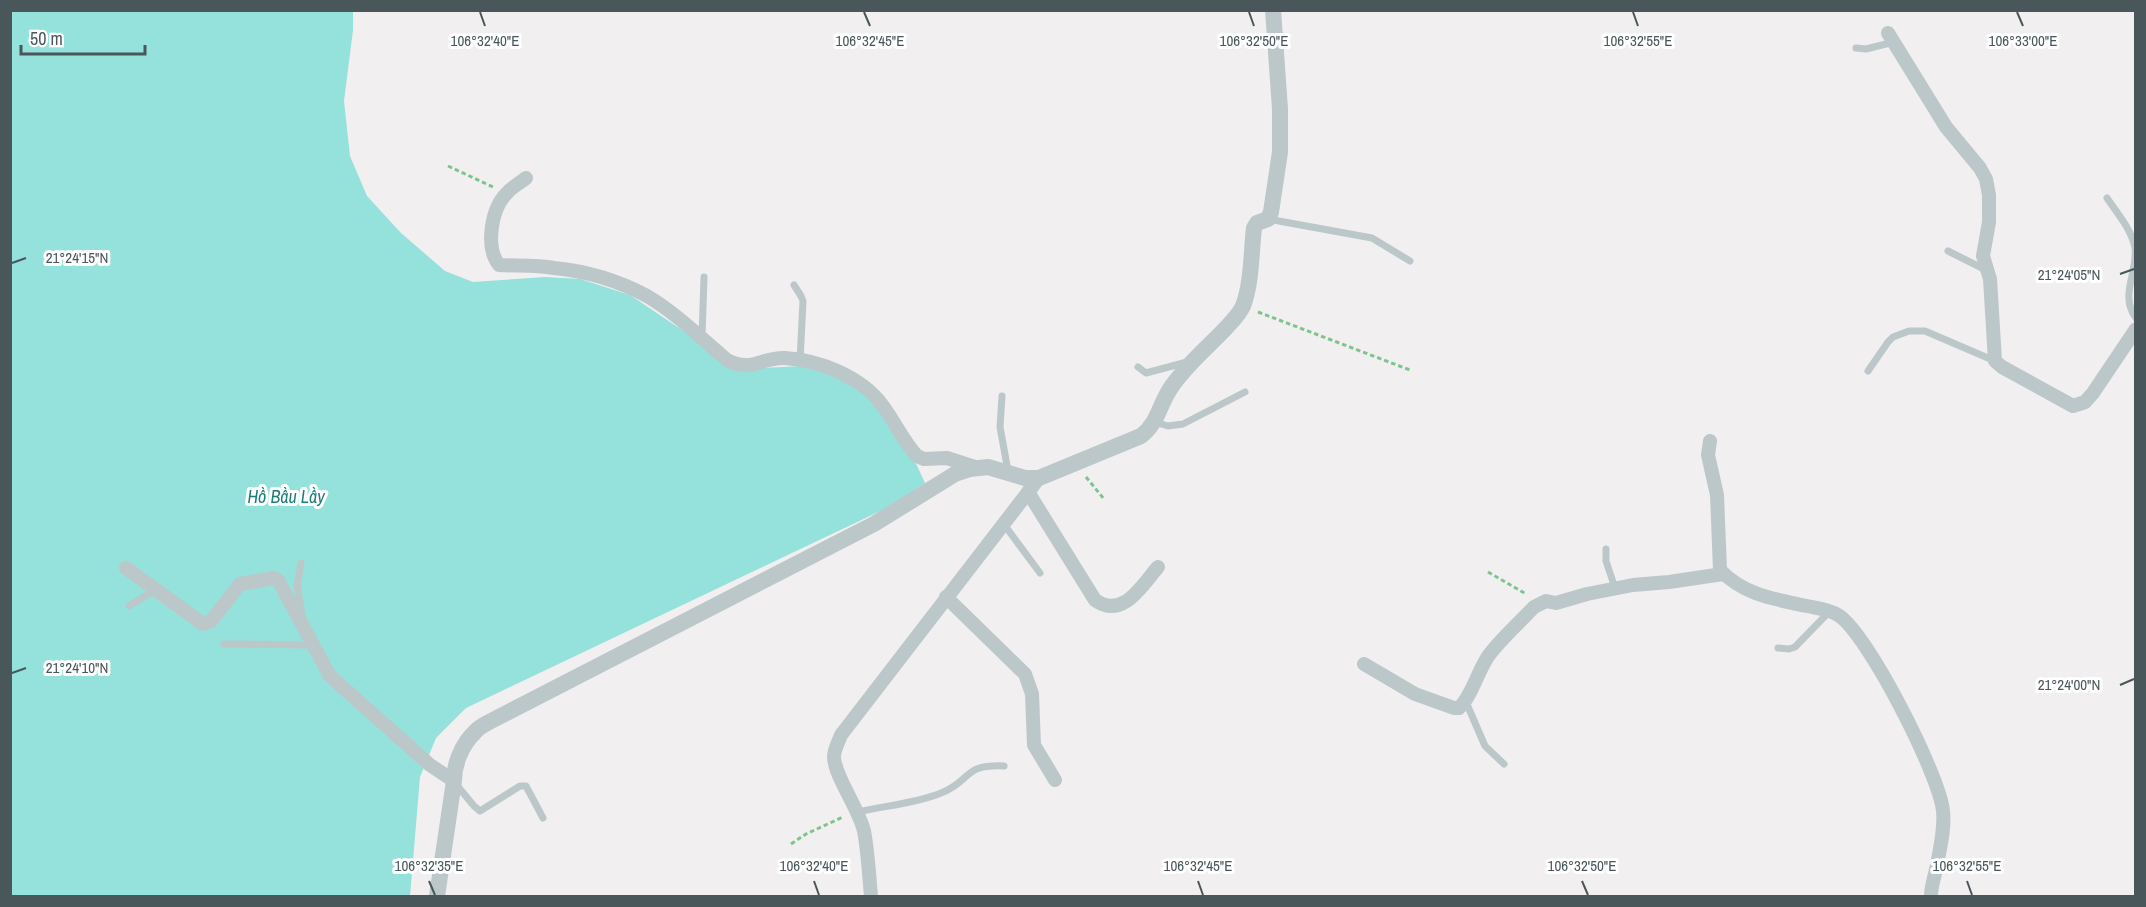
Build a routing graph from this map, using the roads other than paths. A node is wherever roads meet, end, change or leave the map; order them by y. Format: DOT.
graph roads {
  1 [pos="1273,10"];
  2 [pos="1891,38"];
  3 [pos="1856,48"];
  4 [pos="526,178"];
  5 [pos="2107,198"];
  6 [pos="1268,219"];
  7 [pos="1948,251"];
  8 [pos="1410,261"];
  9 [pos="1988,272"];
  10 [pos="704,276"];
  11 [pos="794,285"];
  12 [pos="2136,318"];
  13 [pos="2136,329"];
  14 [pos="702,338"];
  15 [pos="800,361"];
  16 [pos="1192,361"];
  17 [pos="1995,361"];
  18 [pos="1138,367"];
  19 [pos="1868,371"];
  20 [pos="1245,393"];
  21 [pos="1002,396"];
  22 [pos="1154,422"];
  23 [pos="1710,441"];
  24 [pos="978,468"];
  25 [pos="1009,473"];
  26 [pos="1039,478"];
  27 [pos="1028,492"];
  28 [pos="1003,523"];
  29 [pos="1606,549"];
  30 [pos="301,563"];
  31 [pos="1158,567"];
  32 [pos="126,568"];
  33 [pos="1040,573"];
  34 [pos="1723,574"];
  35 [pos="1615,588"];
  36 [pos="155,590"];
  37 [pos="946,597"];
  38 [pos="129,606"];
  39 [pos="1829,612"];
  40 [pos="305,629"];
  41 [pos="224,644"];
  42 [pos="314,645"];
  43 [pos="1778,648"];
  44 [pos="1364,664"];
  45 [pos="1466,702"];
  46 [pos="1504,764"];
  47 [pos="1004,766"];
  48 [pos="1055,780"];
  49 [pos="454,781"];
  50 [pos="858,812"];
  51 [pos="543,818"];
  52 [pos="437,897"];
  53 [pos="871,897"];
  54 [pos="1931,897"];
  1 -- 6 [label="street"];
  2 -- 3 [label="lane"];
  2 -- 9 [label="street"];
  4 -- 14 [label="street"];
  5 -- 12 [label="lane"];
  6 -- 8 [label="lane"];
  6 -- 16 [label="street"];
  7 -- 9 [label="lane"];
  9 -- 17 [label="street"];
  10 -- 14 [label="lane"];
  11 -- 15 [label="lane"];
  13 -- 17 [label="street"];
  14 -- 15 [label="street"];
  15 -- 24 [label="street"];
  16 -- 18 [label="lane"];
  16 -- 22 [label="street"];
  17 -- 19 [label="lane"];
  20 -- 22 [label="lane"];
  21 -- 25 [label="lane"];
  22 -- 26 [label="street"];
  23 -- 34 [label="street"];
  24 -- 25 [label="street"];
  24 -- 49 [label="street"];
  25 -- 26 [label="street"];
  26 -- 27 [label="street"];
  27 -- 28 [label="street"];
  27 -- 31 [label="street"];
  28 -- 33 [label="lane"];
  28 -- 37 [label="street"];
  29 -- 35 [label="lane"];
  30 -- 40 [label="lane"];
  32 -- 36 [label="street"];
  34 -- 35 [label="street"];
  34 -- 39 [label="street"];
  35 -- 45 [label="street"];
  36 -- 38 [label="lane"];
  36 -- 40 [label="street"];
  37 -- 48 [label="street"];
  37 -- 50 [label="street"];
  39 -- 43 [label="lane"];
  39 -- 54 [label="street"];
  40 -- 42 [label="street"];
  41 -- 42 [label="lane"];
  42 -- 49 [label="street"];
  44 -- 45 [label="street"];
  45 -- 46 [label="lane"];
  47 -- 50 [label="lane"];
  49 -- 51 [label="lane"];
  49 -- 52 [label="street"];
  50 -- 53 [label="street"];
}
